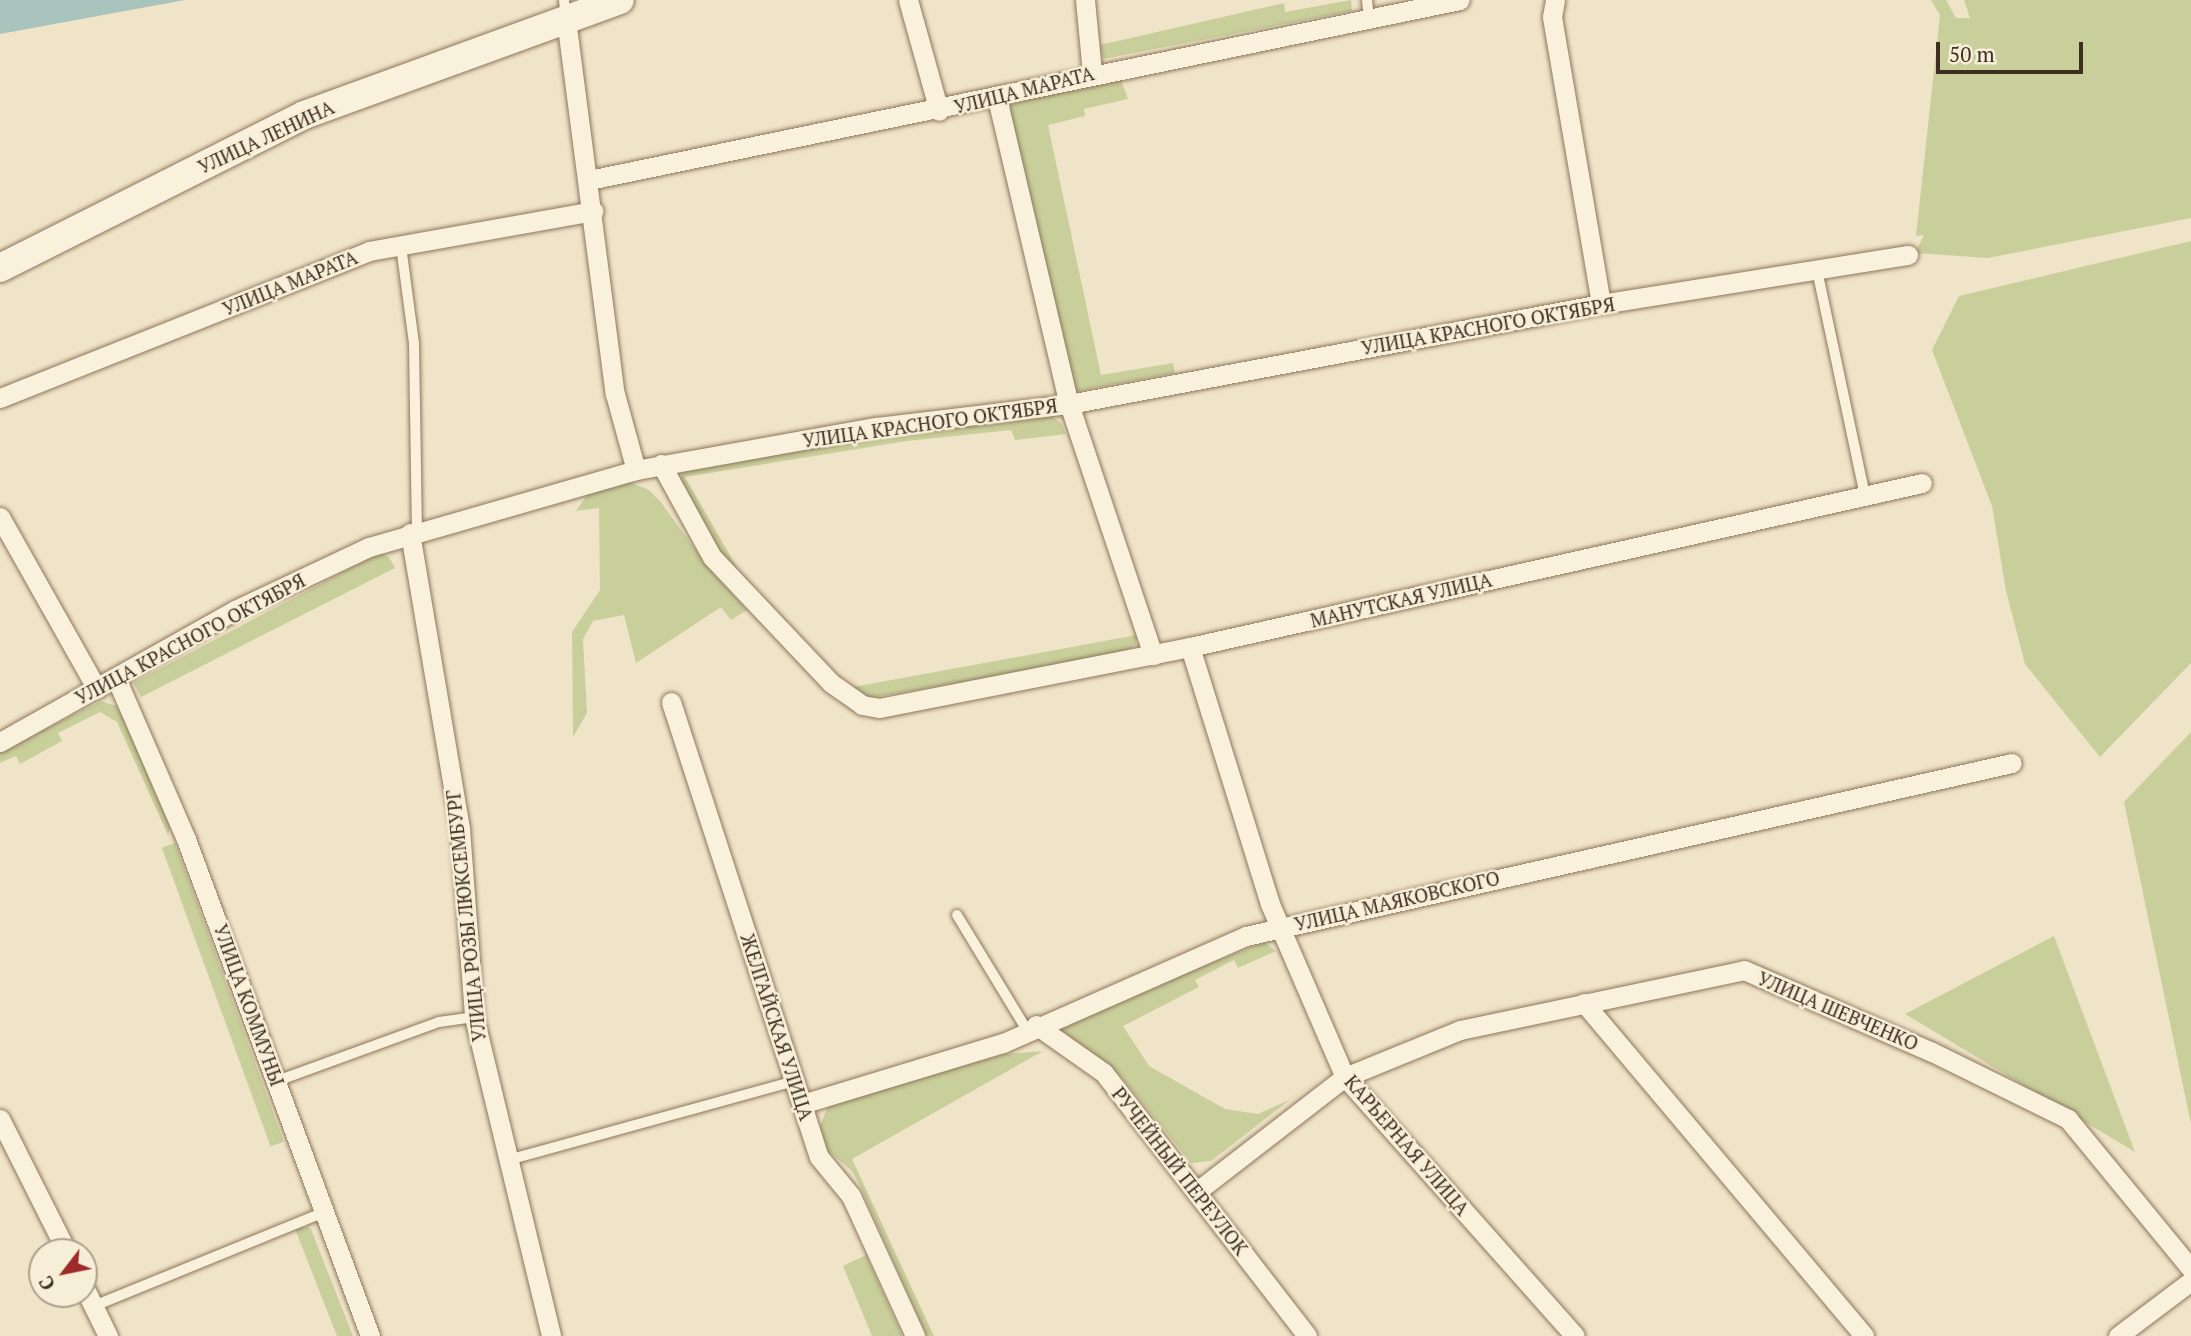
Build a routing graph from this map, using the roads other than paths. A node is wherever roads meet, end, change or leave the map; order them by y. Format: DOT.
graph roads {
  1 [pos="620,0"];
  2 [pos="908,0"];
  3 [pos="1085,0"];
  4 [pos="1460,0"];
  5 [pos="1555,0"];
  6 [pos="565,9"];
  7 [pos="1368,9"];
  8 [pos="1092,73"];
  9 [pos="997,98"];
  10 [pos="939,111"];
  11 [pos="589,180"];
  12 [pos="593,211"];
  13 [pos="401,246"];
  14 [pos="1908,255"];
  15 [pos="0,268"];
  16 [pos="1817,270"];
  17 [pos="1601,304"];
  18 [pos="0,398"];
  19 [pos="1069,404"];
  20 [pos="662,464"];
  21 [pos="636,470"];
  22 [pos="1922,483"];
  23 [pos="1865,496"];
  24 [pos="0,517"];
  25 [pos="413,532"];
  26 [pos="1190,648"];
  27 [pos="1153,655"];
  28 [pos="116,678"];
  29 [pos="97,689"];
  30 [pos="671,702"];
  31 [pos="0,741"];
  32 [pos="2012,763"];
  33 [pos="957,915"];
  34 [pos="1283,926"];
  35 [pos="1584,1003"];
  36 [pos="474,1017"];
  37 [pos="1031,1027"];
  38 [pos="1345,1077"];
  39 [pos="277,1081"];
  40 [pos="794,1081"];
  41 [pos="802,1104"];
  42 [pos="0,1119"];
  43 [pos="508,1160"];
  44 [pos="1196,1192"];
  45 [pos="324,1212"];
  46 [pos="59,1238"];
  47 [pos="2191,1269"];
  48 [pos="2191,1281"];
  49 [pos="98,1304"];
  50 [pos="94,1308"];
  51 [pos="108,1336"];
  52 [pos="370,1336"];
  53 [pos="551,1336"];
  54 [pos="915,1336"];
  55 [pos="1307,1336"];
  56 [pos="1575,1336"];
  57 [pos="1864,1336"];
  58 [pos="2118,1336"];
  1 -- 6 [label="main road, УЛИЦА ЛЕНИНА"];
  2 -- 10 [label="street"];
  3 -- 8 [label="street"];
  4 -- 7 [label="street, УЛИЦА МАРАТА"];
  5 -- 17 [label="street"];
  6 -- 11 [label="street"];
  6 -- 15 [label="main road, УЛИЦА ЛЕНИНА"];
  7 -- 8 [label="street, УЛИЦА МАРАТА"];
  8 -- 9 [label="street, УЛИЦА МАРАТА"];
  9 -- 10 [label="street, УЛИЦА МАРАТА"];
  9 -- 19 [label="street"];
  10 -- 11 [label="street, УЛИЦА МАРАТА"];
  11 -- 12 [label="street"];
  12 -- 13 [label="street, УЛИЦА МАРАТА"];
  12 -- 21 [label="street"];
  13 -- 18 [label="street, УЛИЦА МАРАТА"];
  13 -- 25 [label="lane"];
  14 -- 16 [label="street, УЛИЦА КРАСНОГО ОКТЯБРЯ"];
  16 -- 17 [label="street, УЛИЦА КРАСНОГО ОКТЯБРЯ"];
  16 -- 23 [label="lane"];
  17 -- 19 [label="street, УЛИЦА КРАСНОГО ОКТЯБРЯ"];
  19 -- 20 [label="street, УЛИЦА КРАСНОГО ОКТЯБРЯ"];
  19 -- 27 [label="street"];
  20 -- 21 [label="street, УЛИЦА КРАСНОГО ОКТЯБРЯ"];
  20 -- 27 [label="street, МАНУТСКАЯ УЛИЦА"];
  21 -- 25 [label="street, УЛИЦА КРАСНОГО ОКТЯБРЯ"];
  22 -- 23 [label="street, МАНУТСКАЯ УЛИЦА"];
  23 -- 26 [label="street, МАНУТСКАЯ УЛИЦА"];
  24 -- 29 [label="street"];
  25 -- 28 [label="street, УЛИЦА КРАСНОГО ОКТЯБРЯ"];
  25 -- 36 [label="street, УЛИЦА РОЗЫ ЛЮКСЕМБУРГ"];
  26 -- 27 [label="street, МАНУТСКАЯ УЛИЦА"];
  26 -- 34 [label="street, КАРЬЕРНАЯ УЛИЦА"];
  28 -- 29 [label="street, УЛИЦА КРАСНОГО ОКТЯБРЯ"];
  28 -- 39 [label="street, УЛИЦА КОММУНЫ"];
  29 -- 31 [label="street, УЛИЦА КРАСНОГО ОКТЯБРЯ"];
  30 -- 40 [label="street, ЖЕЛГАЙСКАЯ УЛИЦА"];
  32 -- 34 [label="street, УЛИЦА МАЯКОВСКОГО"];
  33 -- 37 [label="lane"];
  34 -- 37 [label="street, УЛИЦА МАЯКОВСКОГО"];
  34 -- 38 [label="street, КАРЬЕРНАЯ УЛИЦА"];
  35 -- 38 [label="street, УЛИЦА ШЕВЧЕНКО"];
  35 -- 47 [label="street, УЛИЦА ШЕВЧЕНКО"];
  35 -- 57 [label="street"];
  36 -- 39 [label="lane"];
  36 -- 43 [label="street, УЛИЦА РОЗЫ ЛЮКСЕМБУРГ"];
  37 -- 41 [label="street, УЛИЦА МАЯКОВСКОГО"];
  37 -- 44 [label="street, РУЧЕЙНЫЙ ПЕРЕУЛОК"];
  38 -- 44 [label="street, УЛИЦА ШЕВЧЕНКО"];
  38 -- 56 [label="street, КАРЬЕРНАЯ УЛИЦА"];
  39 -- 45 [label="street, УЛИЦА КОММУНЫ"];
  40 -- 41 [label="street, ЖЕЛГАЙСКАЯ УЛИЦА"];
  40 -- 43 [label="lane"];
  41 -- 54 [label="street, ЖЕЛГАЙСКАЯ УЛИЦА"];
  42 -- 46 [label="street"];
  43 -- 53 [label="street, УЛИЦА РОЗЫ ЛЮКСЕМБУРГ"];
  44 -- 55 [label="street, РУЧЕЙНЫЙ ПЕРЕУЛОК"];
  45 -- 49 [label="lane"];
  45 -- 52 [label="street, УЛИЦА КОММУНЫ"];
  48 -- 58 [label="street"];
  50 -- 51 [label="street"];
}
